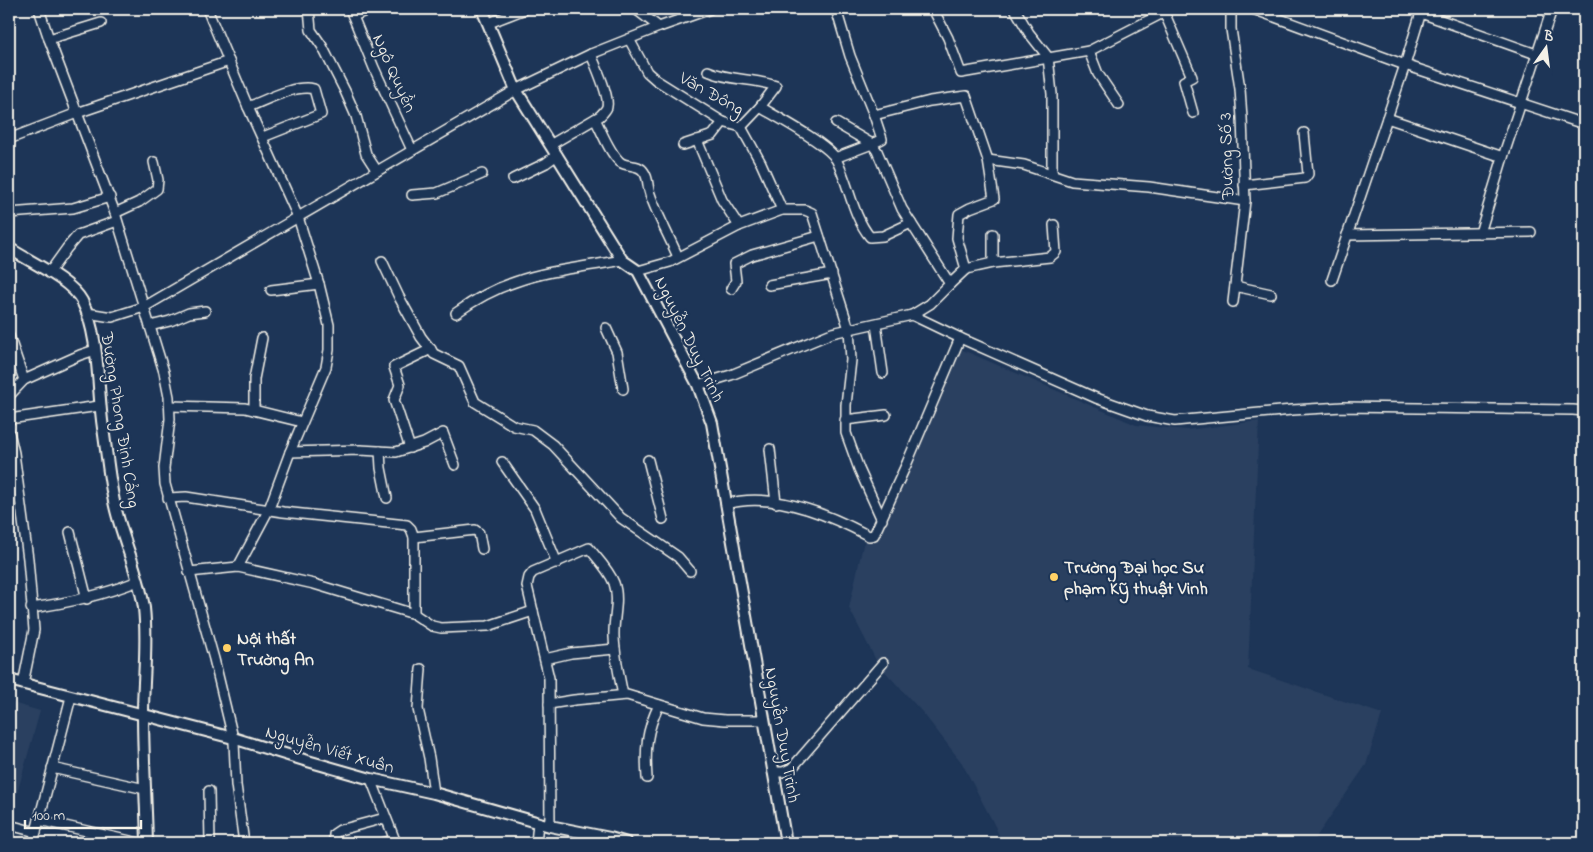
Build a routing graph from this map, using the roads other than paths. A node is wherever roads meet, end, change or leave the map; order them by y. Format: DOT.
graph roads {
  1 [pos="39,9"];
  2 [pos="209,9"];
  3 [pos="309,9"];
  4 [pos="371,9"];
  5 [pos="482,9"];
  6 [pos="525,9"];
  7 [pos="637,9"];
  8 [pos="710,9"];
  9 [pos="836,9"];
  10 [pos="933,9"];
  11 [pos="1015,9"];
  12 [pos="1231,9"];
  13 [pos="1253,9"];
  14 [pos="1552,9"];
  15 [pos="1580,9"];
  16 [pos="1166,10"];
  17 [pos="1584,10"];
  18 [pos="1421,11"];
  19 [pos="351,12"];
  20 [pos="1272,12"];
  21 [pos="101,23"];
  22 [pos="489,23"];
  23 [pos="659,26"];
  24 [pos="49,39"];
  25 [pos="630,39"];
  26 [pos="1089,51"];
  27 [pos="591,54"];
  28 [pos="1536,54"];
  29 [pos="1048,57"];
  30 [pos="229,61"];
  31 [pos="1405,65"];
  32 [pos="708,71"];
  33 [pos="516,90"];
  34 [pos="1521,104"];
  35 [pos="1119,105"];
  36 [pos="248,107"];
  37 [pos="760,107"];
  38 [pos="77,113"];
  39 [pos="1193,113"];
  40 [pos="874,115"];
  41 [pos="1387,118"];
  42 [pos="596,119"];
  43 [pos="723,122"];
  44 [pos="836,122"];
  45 [pos="1584,124"];
  46 [pos="741,127"];
  47 [pos="1304,133"];
  48 [pos="263,137"];
  49 [pos="9,139"];
  50 [pos="697,140"];
  51 [pos="872,144"];
  52 [pos="550,145"];
  53 [pos="683,145"];
  54 [pos="412,150"];
  55 [pos="557,155"];
  56 [pos="1503,157"];
  57 [pos="835,158"];
  58 [pos="988,160"];
  59 [pos="154,162"];
  60 [pos="377,171"];
  61 [pos="1052,173"];
  62 [pos="482,174"];
  63 [pos="513,179"];
  64 [pos="1244,185"];
  65 [pos="412,195"];
  66 [pos="110,197"];
  67 [pos="1244,201"];
  68 [pos="782,210"];
  69 [pos="9,213"];
  70 [pos="116,217"];
  71 [pos="298,217"];
  72 [pos="911,223"];
  73 [pos="1054,225"];
  74 [pos="739,226"];
  75 [pos="1531,232"];
  76 [pos="1480,233"];
  77 [pos="993,234"];
  78 [pos="1348,234"];
  79 [pos="819,236"];
  80 [pos="9,248"];
  81 [pos="678,257"];
  82 [pos="622,260"];
  83 [pos="382,261"];
  84 [pos="993,262"];
  85 [pos="966,269"];
  86 [pos="638,271"];
  87 [pos="49,273"];
  88 [pos="832,274"];
  89 [pos="1332,280"];
  90 [pos="319,284"];
  91 [pos="950,284"];
  92 [pos="769,285"];
  93 [pos="1235,286"];
  94 [pos="731,289"];
  95 [pos="271,290"];
  96 [pos="1270,294"];
  97 [pos="1233,302"];
  98 [pos="144,307"];
  99 [pos="206,311"];
  100 [pos="87,313"];
  101 [pos="456,313"];
  102 [pos="912,315"];
  103 [pos="876,324"];
  104 [pos="150,326"];
  105 [pos="606,328"];
  106 [pos="850,329"];
  107 [pos="9,336"];
  108 [pos="262,338"];
  109 [pos="960,338"];
  110 [pos="96,350"];
  111 [pos="431,350"];
  112 [pos="883,373"];
  113 [pos="24,380"];
  114 [pos="698,384"];
  115 [pos="623,388"];
  116 [pos="9,396"];
  117 [pos="99,406"];
  118 [pos="170,406"];
  119 [pos="254,410"];
  120 [pos="1584,411"];
  121 [pos="886,415"];
  122 [pos="9,417"];
  123 [pos="845,420"];
  124 [pos="302,422"];
  125 [pos="9,432"];
  126 [pos="410,448"];
  127 [pos="770,449"];
  128 [pos="380,451"];
  129 [pos="290,452"];
  130 [pos="648,460"];
  131 [pos="502,462"];
  132 [pos="455,466"];
  133 [pos="168,498"];
  134 [pos="388,498"];
  135 [pos="776,503"];
  136 [pos="726,504"];
  137 [pos="269,509"];
  138 [pos="662,518"];
  139 [pos="882,520"];
  140 [pos="70,532"];
  141 [pos="414,537"];
  142 [pos="482,549"];
  143 [pos="557,562"];
  144 [pos="238,567"];
  145 [pos="690,571"];
  146 [pos="189,572"];
  147 [pos="138,581"];
  148 [pos="87,599"];
  149 [pos="31,608"];
  150 [pos="534,611"];
  151 [pos="414,614"];
  152 [pos="615,649"];
  153 [pos="545,659"];
  154 [pos="881,666"];
  155 [pos="421,669"];
  156 [pos="9,680"];
  157 [pos="24,684"];
  158 [pos="623,695"];
  159 [pos="71,697"];
  160 [pos="550,704"];
  161 [pos="659,705"];
  162 [pos="143,714"];
  163 [pos="764,720"];
  164 [pos="233,738"];
  165 [pos="52,768"];
  166 [pos="773,772"];
  167 [pos="647,778"];
  168 [pos="371,779"];
  169 [pos="145,790"];
  170 [pos="209,791"];
  171 [pos="434,793"];
  172 [pos="385,818"];
  173 [pos="39,820"];
  174 [pos="538,822"];
  175 [pos="9,825"];
  176 [pos="550,826"];
  177 [pos="36,832"];
  178 [pos="395,842"];
  179 [pos="33,843"];
  180 [pos="139,843"];
  181 [pos="147,843"];
  182 [pos="210,843"];
  183 [pos="244,843"];
  184 [pos="334,843"];
  185 [pos="382,843"];
  186 [pos="536,843"];
  187 [pos="626,843"];
  188 [pos="786,843"];
  1 -- 24 [label="street"];
  2 -- 30 [label="street"];
  3 -- 60 [label="street"];
  4 -- 19 [label="street"];
  5 -- 22 [label="street, Nguyễn Duy Trinh"];
  6 -- 22 [label="street"];
  7 -- 23 [label="street"];
  8 -- 23 [label="street"];
  9 -- 40 [label="street"];
  10 -- 29 [label="street"];
  11 -- 29 [label="street"];
  12 -- 64 [label="street, Đường Số 3"];
  13 -- 20 [label="street"];
  14 -- 28 [label="street"];
  15 -- 17 [label="street"];
  16 -- 26 [label="street"];
  16 -- 39 [label="street"];
  18 -- 28 [label="street"];
  18 -- 31 [label="street"];
  19 -- 54 [label="street, Ngô Quyền"];
  20 -- 31 [label="street"];
  21 -- 24 [label="street"];
  22 -- 33 [label="street, Nguyễn Duy Trinh"];
  23 -- 25 [label="street"];
  24 -- 38 [label="street"];
  25 -- 27 [label="street"];
  25 -- 43 [label="street, Văn Đông"];
  26 -- 29 [label="street"];
  26 -- 35 [label="street"];
  27 -- 33 [label="street"];
  27 -- 42 [label="street"];
  28 -- 34 [label="street"];
  29 -- 61 [label="street"];
  30 -- 36 [label="street"];
  30 -- 38 [label="street"];
  31 -- 34 [label="street"];
  31 -- 41 [label="street"];
  32 -- 37 [label="street"];
  33 -- 52 [label="street, Nguyễn Duy Trinh"];
  33 -- 54 [label="street"];
  34 -- 45 [label="street"];
  34 -- 56 [label="street"];
  36 -- 48 [label="street"];
  36 -- 48 [label="street"];
  37 -- 46 [label="street"];
  37 -- 57 [label="street"];
  38 -- 49 [label="street"];
  38 -- 66 [label="street"];
  40 -- 51 [label="street"];
  40 -- 58 [label="street"];
  41 -- 56 [label="street"];
  41 -- 78 [label="street"];
  42 -- 52 [label="street"];
  42 -- 81 [label="street"];
  43 -- 46 [label="street, Văn Đông"];
  43 -- 50 [label="street"];
  44 -- 51 [label="street"];
  46 -- 68 [label="street, Văn Đông"];
  47 -- 64 [label="street"];
  48 -- 71 [label="street"];
  50 -- 53 [label="street"];
  50 -- 74 [label="street"];
  51 -- 57 [label="street"];
  51 -- 72 [label="street"];
  52 -- 55 [label="street, Nguyễn Duy Trinh"];
  54 -- 60 [label="street"];
  55 -- 63 [label="street"];
  55 -- 82 [label="street, Nguyễn Duy Trinh"];
  56 -- 76 [label="street"];
  57 -- 72 [label="street"];
  58 -- 61 [label="street"];
  58 -- 85 [label="street"];
  59 -- 70 [label="street"];
  60 -- 71 [label="street"];
  61 -- 67 [label="street"];
  62 -- 65 [label="street"];
  64 -- 67 [label="street, Đường Số 3"];
  66 -- 69 [label="street"];
  66 -- 70 [label="street"];
  67 -- 93 [label="street, Đường Số 3"];
  68 -- 74 [label="street"];
  68 -- 79 [label="street"];
  70 -- 87 [label="street"];
  70 -- 98 [label="street"];
  71 -- 90 [label="street"];
  71 -- 98 [label="street"];
  72 -- 91 [label="street"];
  73 -- 84 [label="street"];
  74 -- 81 [label="street"];
  75 -- 76 [label="street"];
  76 -- 78 [label="street"];
  77 -- 84 [label="street"];
  78 -- 89 [label="street"];
  79 -- 88 [label="street"];
  79 -- 94 [label="street"];
  80 -- 87 [label="street, Đường Phong Định Cảng"];
  81 -- 86 [label="street"];
  82 -- 86 [label="street, Nguyễn Duy Trinh"];
  82 -- 101 [label="street"];
  83 -- 111 [label="street"];
  84 -- 85 [label="street"];
  85 -- 91 [label="street"];
  86 -- 114 [label="street, Nguyễn Duy Trinh"];
  87 -- 100 [label="street, Đường Phong Định Cảng"];
  88 -- 92 [label="street"];
  88 -- 106 [label="street"];
  90 -- 95 [label="street"];
  90 -- 124 [label="street"];
  91 -- 102 [label="street"];
  93 -- 96 [label="street"];
  93 -- 97 [label="street, Đường Số 3"];
  98 -- 100 [label="street"];
  98 -- 104 [label="street"];
  99 -- 104 [label="street"];
  100 -- 110 [label="street, Đường Phong Định Cảng"];
  102 -- 103 [label="street"];
  102 -- 109 [label="street"];
  103 -- 106 [label="street"];
  103 -- 112 [label="street"];
  104 -- 118 [label="street"];
  105 -- 115 [label="street"];
  106 -- 114 [label="street"];
  106 -- 123 [label="street"];
  107 -- 113 [label="street"];
  108 -- 119 [label="street"];
  109 -- 120 [label="street"];
  109 -- 139 [label="street"];
  110 -- 113 [label="street"];
  110 -- 117 [label="street, Đường Phong Định Cảng"];
  111 -- 126 [label="street"];
  111 -- 145 [label="street"];
  113 -- 116 [label="street"];
  114 -- 136 [label="street, Nguyễn Duy Trinh"];
  117 -- 122 [label="street"];
  117 -- 147 [label="street, Đường Phong Định Cảng"];
  118 -- 119 [label="street"];
  118 -- 133 [label="street"];
  119 -- 124 [label="street"];
  121 -- 123 [label="street"];
  123 -- 139 [label="street"];
  124 -- 129 [label="street"];
  125 -- 149 [label="street"];
  126 -- 128 [label="street"];
  126 -- 132 [label="street"];
  127 -- 135 [label="street"];
  128 -- 129 [label="street"];
  128 -- 134 [label="street"];
  129 -- 137 [label="street"];
  130 -- 138 [label="street"];
  131 -- 143 [label="street"];
  133 -- 137 [label="street"];
  133 -- 146 [label="street"];
  135 -- 136 [label="street"];
  135 -- 139 [label="street"];
  136 -- 163 [label="street, Nguyễn Duy Trinh"];
  137 -- 141 [label="street"];
  137 -- 144 [label="street"];
  140 -- 148 [label="street"];
  141 -- 142 [label="street"];
  141 -- 151 [label="street"];
  143 -- 150 [label="street"];
  143 -- 152 [label="street"];
  144 -- 146 [label="street"];
  144 -- 151 [label="street"];
  146 -- 164 [label="street"];
  147 -- 148 [label="street"];
  147 -- 162 [label="street, Đường Phong Định Cảng"];
  148 -- 149 [label="street"];
  149 -- 157 [label="street"];
  150 -- 151 [label="street"];
  150 -- 153 [label="street"];
  152 -- 153 [label="street"];
  152 -- 158 [label="street"];
  153 -- 160 [label="street"];
  154 -- 166 [label="street"];
  155 -- 171 [label="street"];
  156 -- 157 [label="street, Nguyễn Viết Xuân"];
  157 -- 159 [label="street, Nguyễn Viết Xuân"];
  158 -- 160 [label="street"];
  158 -- 161 [label="street"];
  159 -- 162 [label="street, Nguyễn Viết Xuân"];
  159 -- 165 [label="street"];
  160 -- 176 [label="street"];
  161 -- 163 [label="street"];
  161 -- 167 [label="street"];
  162 -- 164 [label="street, Nguyễn Viết Xuân"];
  162 -- 169 [label="street, Đường Phong Định Cảng"];
  163 -- 166 [label="street, Nguyễn Duy Trinh"];
  164 -- 168 [label="street, Nguyễn Viết Xuân"];
  164 -- 183 [label="street"];
  165 -- 169 [label="street"];
  165 -- 173 [label="street"];
  166 -- 188 [label="street, Nguyễn Duy Trinh"];
  168 -- 171 [label="street, Nguyễn Viết Xuân"];
  168 -- 172 [label="street"];
  169 -- 181 [label="street, Đường Phong Định Cảng"];
  170 -- 182 [label="street"];
  171 -- 174 [label="street, Nguyễn Viết Xuân"];
  172 -- 178 [label="street"];
  172 -- 184 [label="street"];
  173 -- 177 [label="street"];
  173 -- 180 [label="street"];
  174 -- 176 [label="street, Nguyễn Viết Xuân"];
  174 -- 186 [label="street"];
  175 -- 177 [label="street"];
  176 -- 187 [label="street, Nguyễn Viết Xuân"];
  177 -- 179 [label="street"];
  178 -- 185 [label="street"];
}
